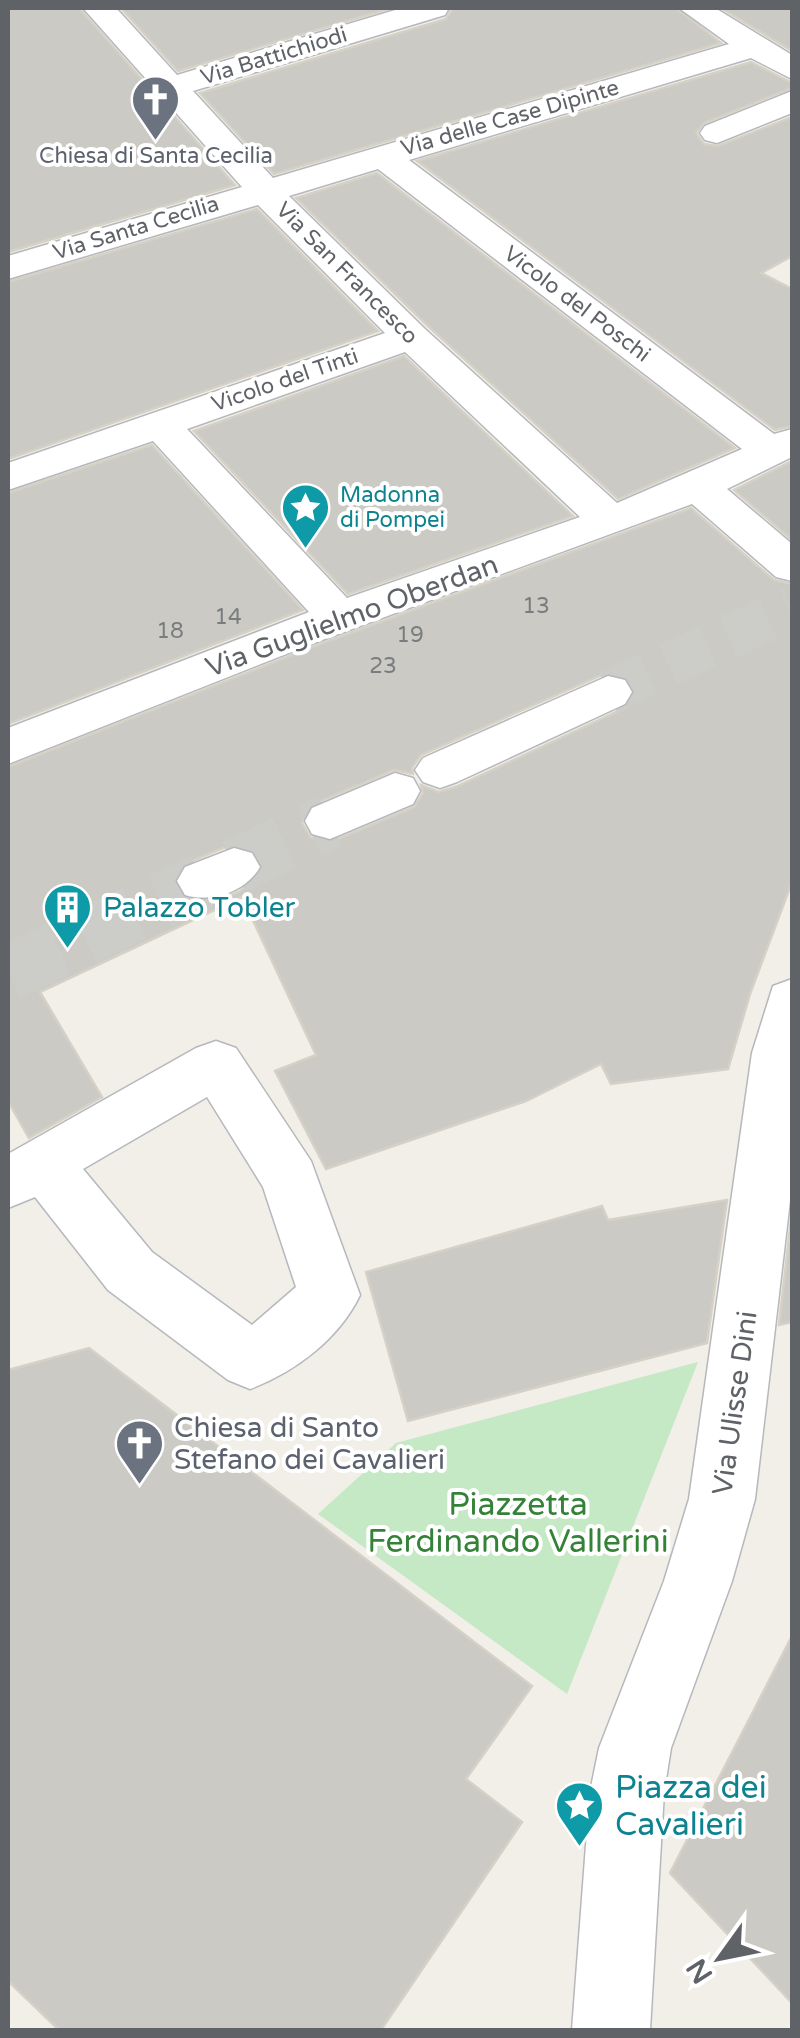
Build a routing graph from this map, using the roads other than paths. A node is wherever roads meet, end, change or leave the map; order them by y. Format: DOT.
graph roads {
  1 [pos="434,8"];
  2 [pos="694,8"];
  3 [pos="108,9"];
  4 [pos="756,46"];
  5 [pos="792,69"];
  6 [pos="171,87"];
  7 [pos="792,101"];
  8 [pos="717,133"];
  9 [pos="382,156"];
  10 [pos="264,189"];
  11 [pos="8,268"];
  12 [pos="411,337"];
  13 [pos="159,423"];
  14 [pos="782,447"];
  15 [pos="8,477"];
  16 [pos="698,488"];
  17 [pos="611,522"];
  18 [pos="792,567"];
  19 [pos="339,617"];
  20 [pos="608,692"];
  21 [pos="8,747"];
  22 [pos="440,770"];
  23 [pos="395,790"];
  24 [pos="330,821"];
  25 [pos="792,1002"];
  26 [pos="25,1173"];
  27 [pos="611,2030"];
  1 -- 6 [label="street, Via Battichiodi"];
  2 -- 4 [label="street"];
  3 -- 6 [label="street, Via San Francesco"];
  4 -- 5 [label="street"];
  4 -- 9 [label="street, Via delle Case Dipinte"];
  6 -- 10 [label="street, Via San Francesco"];
  7 -- 8 [label="street"];
  9 -- 10 [label="street, Via delle Case Dipinte"];
  9 -- 14 [label="street, Vicolo del Poschi"];
  10 -- 11 [label="street, Via Santa Cecilia"];
  10 -- 12 [label="street, Via San Francesco"];
  12 -- 13 [label="street, Vicolo del Tinti"];
  12 -- 17 [label="street, Via San Francesco"];
  13 -- 15 [label="street, Vicolo del Tinti"];
  13 -- 19 [label="street"];
  14 -- 16 [label="street, Via Guglielmo Oberdan"];
  16 -- 17 [label="street, Via Guglielmo Oberdan"];
  16 -- 18 [label="street"];
  17 -- 19 [label="street, Via Guglielmo Oberdan"];
  19 -- 21 [label="street, Via Guglielmo Oberdan"];
  20 -- 22 [label="street"];
  23 -- 24 [label="street"];
  25 -- 27 [label="street, Via Ulisse Dini"];
  26 -- 26 [label="street"];
}
